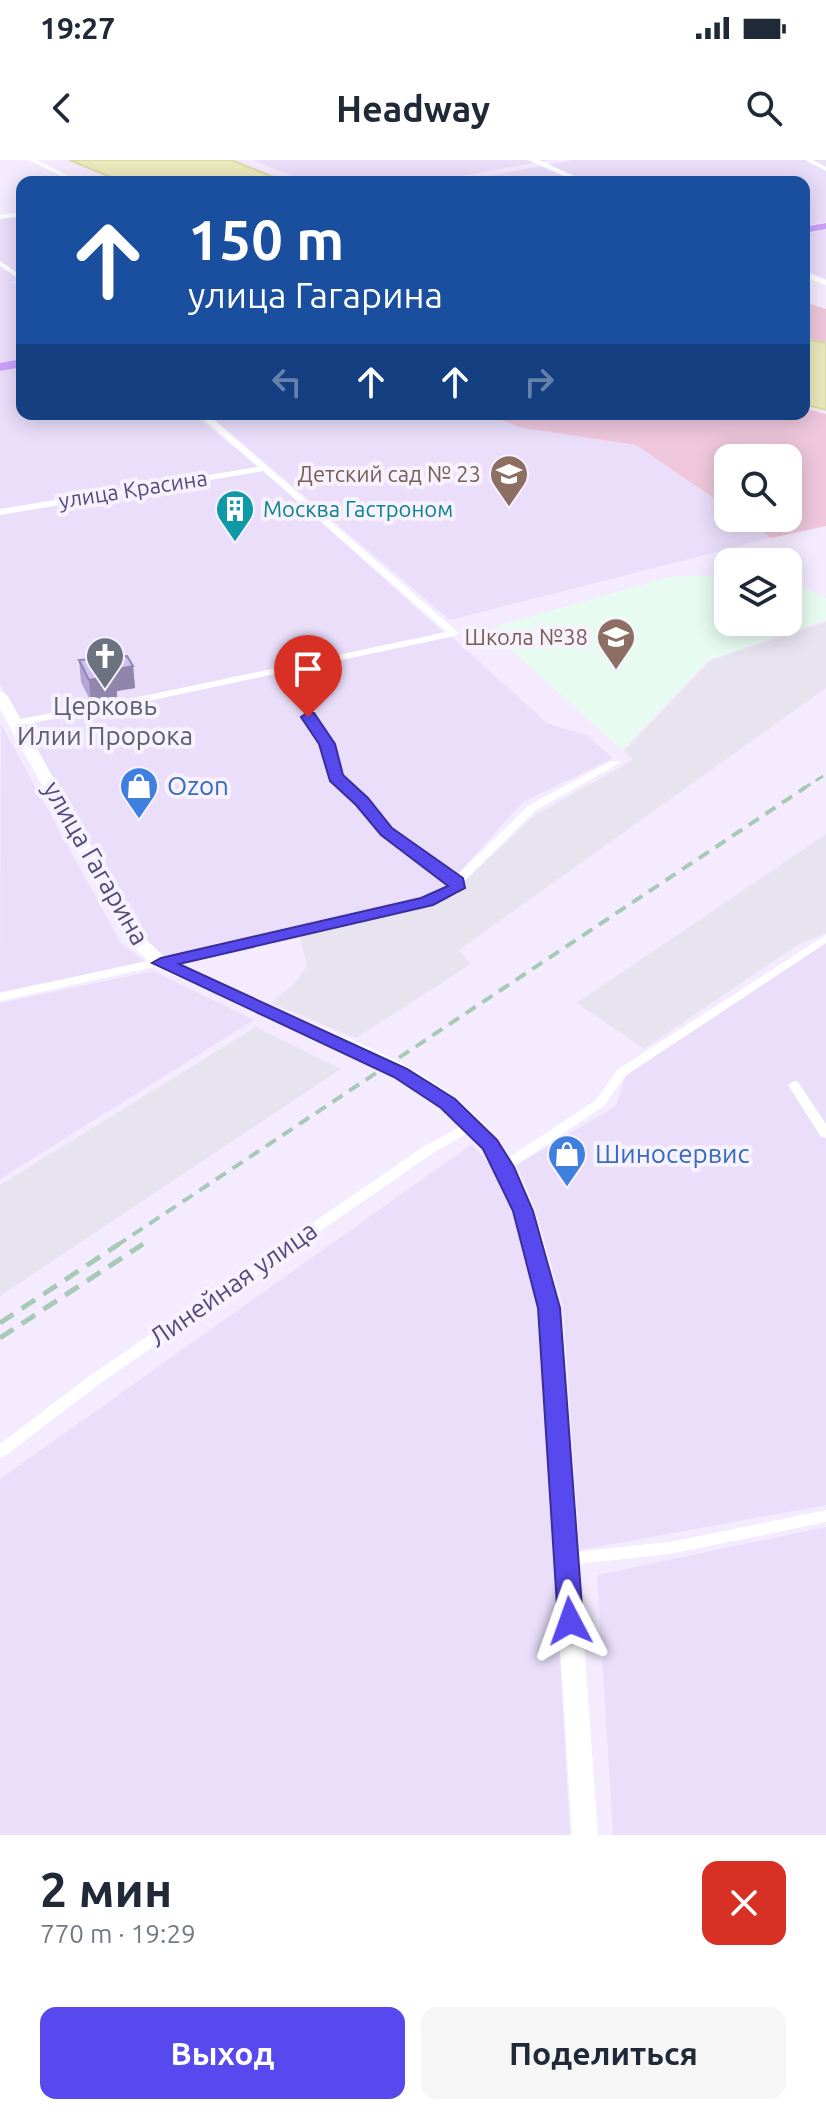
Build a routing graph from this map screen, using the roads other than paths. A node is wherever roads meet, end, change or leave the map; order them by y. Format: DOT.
graph roads {
  1 [pos="32,160"];
  2 [pos="532,160"];
  3 [pos="808,160"];
  4 [pos="826,169"];
  5 [pos="65,176"];
  6 [pos="570,176"];
  7 [pos="209,420"];
  8 [pos="266,468"];
  9 [pos="0,512"];
  10 [pos="0,695"];
  11 [pos="318,697"];
  12 [pos="9,720"];
  13 [pos="615,763"];
  14 [pos="457,882"];
  15 [pos="826,938"];
  16 [pos="161,963"];
  17 [pos="0,997"];
  18 [pos="794,1085"];
  19 [pos="471,1125"];
  20 [pos="826,1134"];
  21 [pos="504,1167"];
  22 [pos="0,1452"];
  23 [pos="826,1516"];
  24 [pos="566,1559"];
  25 [pos="585,1835"];
  1 -- 5 [label="street"];
  2 -- 6 [label="street"];
  3 -- 4 [label="street"];
  7 -- 8 [label="street"];
  8 -- 9 [label="street, улица Красина"];
  8 -- 12 [label="street"];
  10 -- 12 [label="main road, улица Гагарина"];
  11 -- 14 [label="street"];
  12 -- 16 [label="main road, улица Гагарина"];
  13 -- 14 [label="street"];
  14 -- 16 [label="street"];
  15 -- 21 [label="street"];
  16 -- 17 [label="street"];
  16 -- 19 [label="main road, улица Гагарина"];
  18 -- 20 [label="street"];
  19 -- 21 [label="main road, улица Гагарина"];
  19 -- 22 [label="street, Линейная улица"];
  21 -- 24 [label="main road, улица Гагарина"];
  23 -- 24 [label="street"];
  24 -- 25 [label="main road, улица Гагарина"];
}
